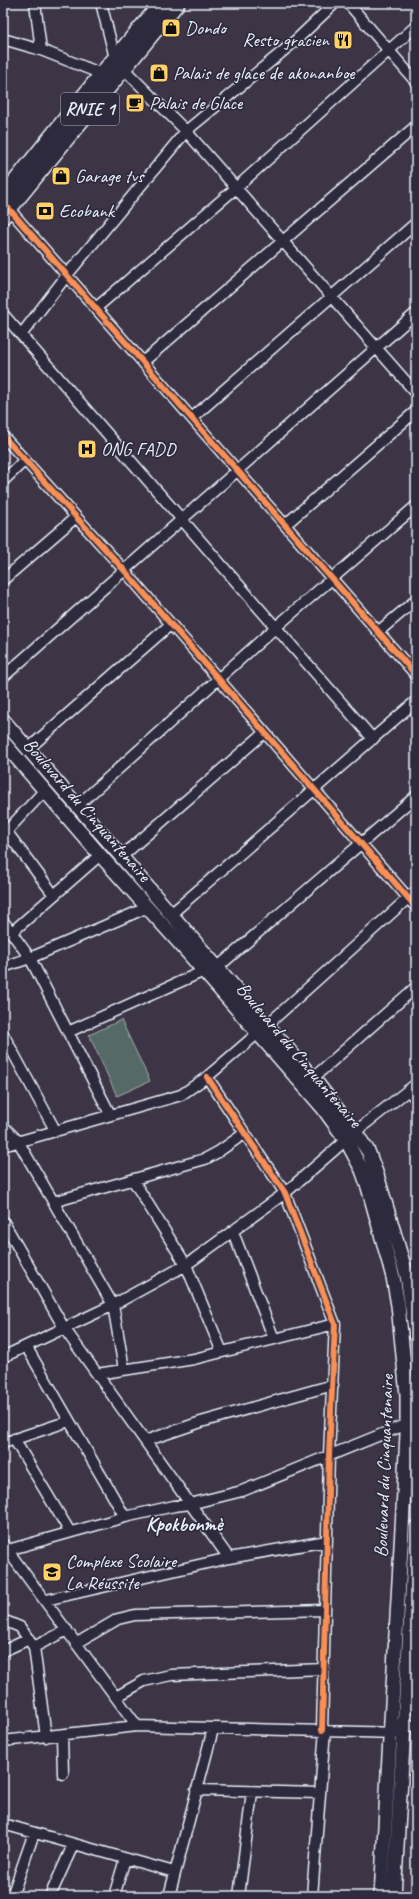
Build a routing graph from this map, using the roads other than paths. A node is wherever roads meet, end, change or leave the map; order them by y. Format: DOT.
graph roads {
  1 [pos="35,3"];
  2 [pos="101,3"];
  3 [pos="162,3"];
  4 [pos="177,3"];
  5 [pos="335,3"];
  6 [pos="348,3"];
  7 [pos="416,26"];
  8 [pos="3,39"];
  9 [pos="41,50"];
  10 [pos="388,50"];
  11 [pos="119,63"];
  12 [pos="102,74"];
  13 [pos="416,82"];
  14 [pos="416,126"];
  15 [pos="186,131"];
  16 [pos="237,188"];
  17 [pos="5,207"];
  18 [pos="416,223"];
  19 [pos="283,241"];
  20 [pos="67,274"];
  21 [pos="331,297"];
  22 [pos="96,308"];
  23 [pos="416,313"];
  24 [pos="3,314"];
  25 [pos="21,335"];
  26 [pos="376,349"];
  27 [pos="143,362"];
  28 [pos="416,393"];
  29 [pos="416,411"];
  30 [pos="192,418"];
  31 [pos="3,436"];
  32 [pos="25,460"];
  33 [pos="237,470"];
  34 [pos="3,481"];
  35 [pos="416,506"];
  36 [pos="76,517"];
  37 [pos="181,519"];
  38 [pos="285,525"];
  39 [pos="124,570"];
  40 [pos="332,579"];
  41 [pos="3,580"];
  42 [pos="416,600"];
  43 [pos="171,624"];
  44 [pos="276,627"];
  45 [pos="378,632"];
  46 [pos="416,675"];
  47 [pos="3,676"];
  48 [pos="218,679"];
  49 [pos="416,701"];
  50 [pos="3,720"];
  51 [pos="264,733"];
  52 [pos="373,739"];
  53 [pos="3,742"];
  54 [pos="28,749"];
  55 [pos="45,790"];
  56 [pos="314,790"];
  57 [pos="416,796"];
  58 [pos="77,806"];
  59 [pos="4,831"];
  60 [pos="360,844"];
  61 [pos="100,855"];
  62 [pos="121,857"];
  63 [pos="412,894"];
  64 [pos="54,895"];
  65 [pos="416,907"];
  66 [pos="146,908"];
  67 [pos="171,914"];
  68 [pos="3,921"];
  69 [pos="11,933"];
  70 [pos="30,958"];
  71 [pos="3,967"];
  72 [pos="218,967"];
  73 [pos="204,971"];
  74 [pos="416,987"];
  75 [pos="262,1029"];
  76 [pos="68,1032"];
  77 [pos="3,1034"];
  78 [pos="207,1078"];
  79 [pos="313,1078"];
  80 [pos="412,1087"];
  81 [pos="416,1098"];
  82 [pos="110,1114"];
  83 [pos="3,1126"];
  84 [pos="55,1130"];
  85 [pos="245,1133"];
  86 [pos="351,1136"];
  87 [pos="18,1141"];
  88 [pos="3,1146"];
  89 [pos="133,1180"];
  90 [pos="285,1193"];
  91 [pos="53,1202"];
  92 [pos="3,1222"];
  93 [pos="234,1232"];
  94 [pos="186,1265"];
  95 [pos="412,1275"];
  96 [pos="113,1305"];
  97 [pos="335,1324"];
  98 [pos="64,1328"];
  99 [pos="416,1335"];
  100 [pos="274,1339"];
  101 [pos="26,1346"];
  102 [pos="222,1352"];
  103 [pos="3,1357"];
  104 [pos="124,1369"];
  105 [pos="97,1374"];
  106 [pos="333,1385"];
  107 [pos="69,1421"];
  108 [pos="407,1424"];
  109 [pos="14,1439"];
  110 [pos="145,1441"];
  111 [pos="3,1443"];
  112 [pos="329,1455"];
  113 [pos="190,1504"];
  114 [pos="125,1517"];
  115 [pos="416,1527"];
  116 [pos="70,1532"];
  117 [pos="327,1541"];
  118 [pos="6,1547"];
  119 [pos="228,1558"];
  120 [pos="46,1600"];
  121 [pos="325,1610"];
  122 [pos="3,1620"];
  123 [pos="67,1630"];
  124 [pos="31,1643"];
  125 [pos="76,1643"];
  126 [pos="3,1651"];
  127 [pos="324,1669"];
  128 [pos="116,1697"];
  129 [pos="137,1726"];
  130 [pos="401,1728"];
  131 [pos="213,1729"];
  132 [pos="324,1730"];
  133 [pos="62,1735"];
  134 [pos="46,1737"];
  135 [pos="3,1741"];
  136 [pos="63,1774"];
  137 [pos="196,1790"];
  138 [pos="252,1792"];
  139 [pos="320,1793"];
  140 [pos="3,1824"];
  141 [pos="34,1833"];
  142 [pos="73,1845"];
  143 [pos="125,1858"];
  144 [pos="174,1872"];
  145 [pos="12,1896"];
  146 [pos="50,1896"];
  147 [pos="114,1896"];
  148 [pos="169,1896"];
  149 [pos="238,1896"];
  150 [pos="312,1896"];
  151 [pos="381,1896"];
  152 [pos="394,1896"];
  1 -- 9 [label="street"];
  2 -- 11 [label="street"];
  3 -- 11 [label="highway, RNIE 1"];
  4 -- 11 [label="highway, RNIE 1"];
  5 -- 15 [label="street"];
  6 -- 10 [label="street"];
  7 -- 10 [label="street"];
  8 -- 9 [label="street"];
  9 -- 12 [label="street"];
  10 -- 13 [label="street"];
  10 -- 16 [label="street"];
  11 -- 12 [label="highway, RNIE 1"];
  11 -- 15 [label="street"];
  11 -- 17 [label="highway, RNIE 1"];
  12 -- 17 [label="highway, RNIE 1"];
  14 -- 19 [label="street"];
  15 -- 16 [label="street"];
  15 -- 20 [label="street"];
  16 -- 19 [label="street"];
  16 -- 22 [label="street"];
  17 -- 20 [label="street"];
  18 -- 21 [label="street"];
  19 -- 21 [label="street"];
  19 -- 27 [label="street"];
  20 -- 22 [label="street"];
  20 -- 25 [label="street"];
  21 -- 26 [label="street"];
  21 -- 30 [label="street"];
  22 -- 27 [label="street"];
  23 -- 26 [label="street"];
  24 -- 25 [label="street"];
  25 -- 37 [label="street"];
  26 -- 28 [label="street"];
  26 -- 33 [label="street"];
  27 -- 30 [label="street"];
  29 -- 38 [label="street"];
  30 -- 33 [label="street"];
  31 -- 32 [label="street"];
  32 -- 34 [label="street"];
  32 -- 36 [label="street"];
  33 -- 37 [label="street"];
  33 -- 38 [label="street"];
  35 -- 40 [label="street"];
  36 -- 39 [label="street"];
  36 -- 41 [label="street"];
  37 -- 39 [label="street"];
  37 -- 44 [label="street"];
  38 -- 40 [label="street"];
  39 -- 43 [label="street"];
  39 -- 47 [label="street"];
  40 -- 44 [label="street"];
  40 -- 45 [label="street"];
  42 -- 45 [label="street"];
  43 -- 48 [label="street"];
  43 -- 54 [label="street"];
  44 -- 48 [label="street"];
  44 -- 52 [label="street"];
  45 -- 46 [label="street"];
  48 -- 51 [label="street"];
  48 -- 58 [label="street"];
  49 -- 52 [label="street"];
  50 -- 54 [label="main road, Boulevard du Cinquantenaire"];
  51 -- 56 [label="street"];
  51 -- 62 [label="street"];
  52 -- 56 [label="street"];
  53 -- 55 [label="main road, Boulevard du Cinquantenaire"];
  54 -- 58 [label="main road, Boulevard du Cinquantenaire"];
  55 -- 59 [label="street"];
  55 -- 61 [label="main road, Boulevard du Cinquantenaire"];
  56 -- 60 [label="street"];
  56 -- 67 [label="street"];
  57 -- 60 [label="street"];
  58 -- 62 [label="main road, Boulevard du Cinquantenaire"];
  59 -- 64 [label="street"];
  60 -- 63 [label="street"];
  60 -- 72 [label="street"];
  61 -- 64 [label="street"];
  61 -- 66 [label="main road, Boulevard du Cinquantenaire"];
  62 -- 67 [label="main road, Boulevard du Cinquantenaire"];
  63 -- 65 [label="street"];
  63 -- 75 [label="street"];
  64 -- 69 [label="street"];
  66 -- 70 [label="street"];
  66 -- 73 [label="main road, Boulevard du Cinquantenaire"];
  67 -- 72 [label="main road, Boulevard du Cinquantenaire"];
  68 -- 69 [label="street"];
  69 -- 70 [label="street"];
  70 -- 71 [label="street"];
  70 -- 76 [label="street"];
  72 -- 75 [label="main road, Boulevard du Cinquantenaire"];
  73 -- 75 [label="main road, Boulevard du Cinquantenaire"];
  73 -- 76 [label="street"];
  74 -- 79 [label="street"];
  75 -- 78 [label="street"];
  75 -- 79 [label="main road, Boulevard du Cinquantenaire"];
  75 -- 86 [label="main road, Boulevard du Cinquantenaire"];
  76 -- 82 [label="street"];
  77 -- 84 [label="street"];
  78 -- 82 [label="street"];
  78 -- 85 [label="street"];
  79 -- 86 [label="main road, Boulevard du Cinquantenaire"];
  80 -- 81 [label="street"];
  80 -- 86 [label="street"];
  82 -- 84 [label="street"];
  83 -- 87 [label="street"];
  84 -- 87 [label="street"];
  85 -- 89 [label="street"];
  85 -- 90 [label="street"];
  86 -- 90 [label="street"];
  86 -- 95 [label="main road, Boulevard du Cinquantenaire"];
  86 -- 108 [label="main road, Boulevard du Cinquantenaire"];
  87 -- 88 [label="street"];
  87 -- 91 [label="street"];
  89 -- 91 [label="street"];
  89 -- 94 [label="street"];
  90 -- 93 [label="street"];
  90 -- 97 [label="street"];
  91 -- 96 [label="street"];
  92 -- 98 [label="street"];
  93 -- 94 [label="street"];
  93 -- 100 [label="street"];
  94 -- 96 [label="street"];
  94 -- 102 [label="street"];
  95 -- 99 [label="main road, Boulevard du Cinquantenaire"];
  96 -- 98 [label="street"];
  96 -- 104 [label="street"];
  97 -- 100 [label="street"];
  97 -- 106 [label="street"];
  98 -- 101 [label="street"];
  98 -- 105 [label="street"];
  100 -- 102 [label="street"];
  101 -- 103 [label="street"];
  101 -- 107 [label="street"];
  102 -- 104 [label="street"];
  104 -- 105 [label="street"];
  105 -- 110 [label="street"];
  106 -- 110 [label="street"];
  106 -- 112 [label="street"];
  107 -- 109 [label="street"];
  107 -- 114 [label="street"];
  108 -- 112 [label="street"];
  108 -- 130 [label="main road, Boulevard du Cinquantenaire"];
  109 -- 111 [label="street"];
  109 -- 116 [label="street"];
  110 -- 113 [label="street"];
  112 -- 113 [label="street"];
  112 -- 117 [label="street"];
  113 -- 114 [label="street"];
  113 -- 119 [label="street"];
  114 -- 116 [label="street"];
  115 -- 130 [label="main road, Boulevard du Cinquantenaire"];
  116 -- 118 [label="street"];
  117 -- 119 [label="street"];
  117 -- 121 [label="street"];
  118 -- 120 [label="street"];
  119 -- 120 [label="street"];
  120 -- 123 [label="street"];
  121 -- 125 [label="street"];
  121 -- 127 [label="street"];
  122 -- 124 [label="street"];
  123 -- 124 [label="street"];
  123 -- 125 [label="street"];
  124 -- 126 [label="street"];
  124 -- 134 [label="street"];
  125 -- 128 [label="street"];
  127 -- 128 [label="street"];
  127 -- 132 [label="street"];
  128 -- 129 [label="street"];
  129 -- 131 [label="street"];
  129 -- 133 [label="street"];
  130 -- 132 [label="street"];
  130 -- 151 [label="main road, Boulevard du Cinquantenaire"];
  130 -- 152 [label="main road, Boulevard du Cinquantenaire"];
  131 -- 132 [label="street"];
  131 -- 137 [label="street"];
  132 -- 139 [label="street"];
  133 -- 134 [label="street"];
  133 -- 136 [label="street"];
  134 -- 135 [label="street"];
  137 -- 138 [label="street"];
  137 -- 144 [label="street"];
  138 -- 139 [label="street"];
  138 -- 149 [label="street"];
  139 -- 150 [label="street"];
  140 -- 141 [label="street"];
  141 -- 142 [label="street"];
  141 -- 145 [label="street"];
  142 -- 143 [label="street"];
  142 -- 146 [label="street"];
  143 -- 144 [label="street"];
  143 -- 147 [label="street"];
  144 -- 148 [label="street"];
}
